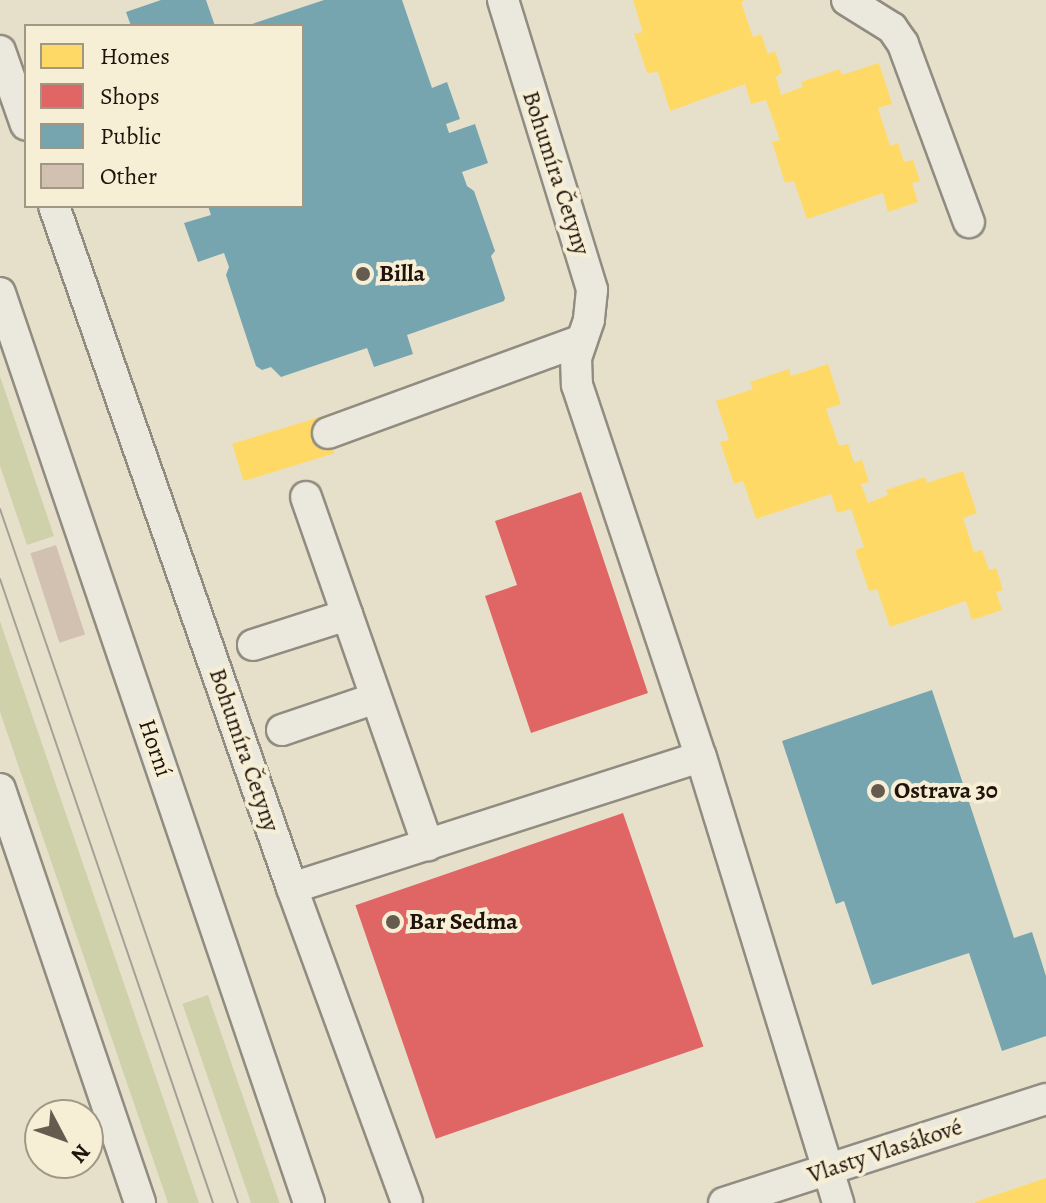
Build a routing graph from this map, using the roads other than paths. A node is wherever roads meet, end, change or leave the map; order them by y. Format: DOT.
graph roads {
  1 [pos="503,0"];
  2 [pos="847,0"];
  3 [pos="0,51"];
  4 [pos="24,119"];
  5 [pos="55,208"];
  6 [pos="969,222"];
  7 [pos="0,293"];
  8 [pos="582,340"];
  9 [pos="328,433"];
  10 [pos="306,497"];
  11 [pos="347,615"];
  12 [pos="253,645"];
  13 [pos="376,698"];
  14 [pos="282,730"];
  15 [pos="701,757"];
  16 [pos="0,789"];
  17 [pos="428,845"];
  18 [pos="292,888"];
  19 [pos="1046,1099"];
  20 [pos="828,1170"];
  21 [pos="407,1202"];
  22 [pos="140,1203"];
  23 [pos="309,1203"];
  24 [pos="724,1203"];
  25 [pos="838,1203"];
  1 -- 8 [label="street, Bohumíra Četyny"];
  2 -- 6 [label="street"];
  3 -- 4 [label="street"];
  5 -- 18 [label="street, Bohumíra Četyny"];
  7 -- 23 [label="street, Horní"];
  8 -- 9 [label="street"];
  8 -- 15 [label="street, Bohumíra Četyny"];
  10 -- 11 [label="street"];
  11 -- 12 [label="street"];
  11 -- 13 [label="street"];
  13 -- 14 [label="street"];
  13 -- 17 [label="street"];
  15 -- 17 [label="street"];
  15 -- 20 [label="street, Bohumíra Četyny"];
  16 -- 22 [label="street"];
  17 -- 18 [label="street"];
  18 -- 21 [label="street, Bohumíra Četyny"];
  19 -- 20 [label="street, Vlasty Vlasákové"];
  20 -- 24 [label="street, Vlasty Vlasákové"];
  20 -- 25 [label="street, Bohumíra Četyny"];
}
